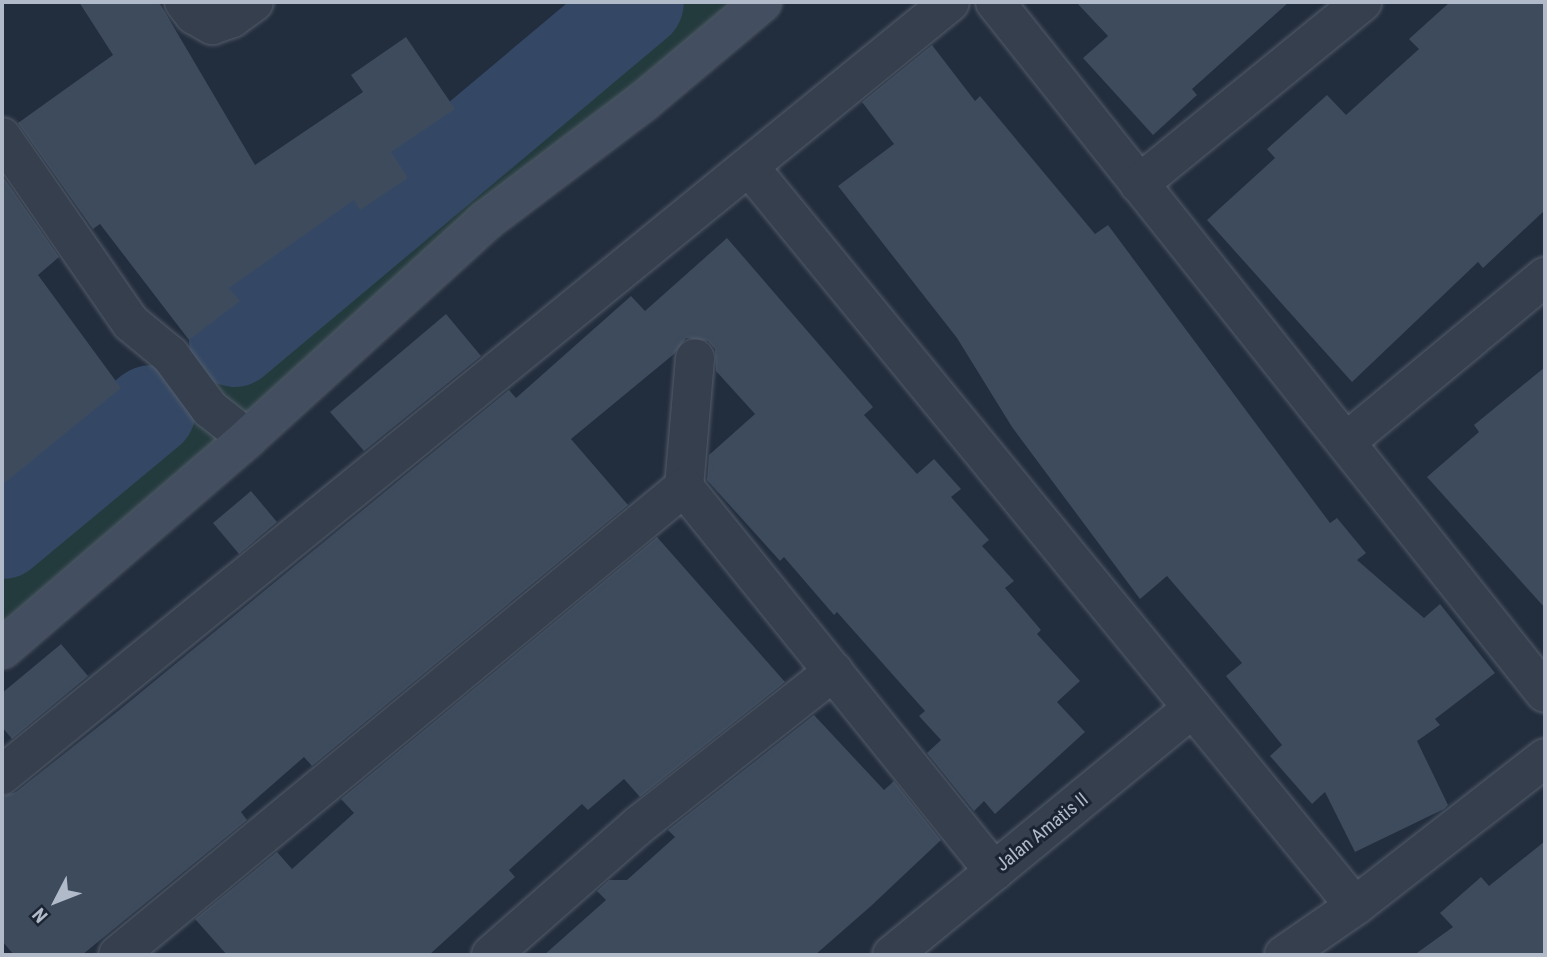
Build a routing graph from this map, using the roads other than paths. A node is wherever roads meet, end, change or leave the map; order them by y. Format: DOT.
graph roads {
  1 [pos="184,2"];
  2 [pos="254,2"];
  3 [pos="950,2"];
  4 [pos="995,2"];
  5 [pos="1363,2"];
  6 [pos="758,3"];
  7 [pos="2,136"];
  8 [pos="750,168"];
  9 [pos="1139,184"];
  10 [pos="1545,277"];
  11 [pos="695,358"];
  12 [pos="247,438"];
  13 [pos="1346,442"];
  14 [pos="684,487"];
  15 [pos="2,649"];
  16 [pos="834,671"];
  17 [pos="1545,693"];
  18 [pos="1193,708"];
  19 [pos="1545,758"];
  20 [pos="2,775"];
  21 [pos="994,871"];
  22 [pos="1355,906"];
  23 [pos="118,955"];
  24 [pos="491,955"];
  25 [pos="892,955"];
  26 [pos="1283,955"];
  1 -- 2 [label="street"];
  3 -- 8 [label="street"];
  4 -- 9 [label="street"];
  5 -- 9 [label="street"];
  6 -- 12 [label="street"];
  7 -- 12 [label="street"];
  8 -- 18 [label="street"];
  8 -- 20 [label="street"];
  9 -- 13 [label="street"];
  10 -- 13 [label="street"];
  11 -- 14 [label="street"];
  12 -- 15 [label="street"];
  13 -- 17 [label="street"];
  14 -- 16 [label="street"];
  14 -- 23 [label="street"];
  16 -- 21 [label="street"];
  16 -- 24 [label="street"];
  18 -- 21 [label="street, Jalan Amatis II"];
  18 -- 22 [label="street"];
  19 -- 22 [label="street"];
  21 -- 25 [label="street, Jalan Amatis II"];
  22 -- 26 [label="street"];
}
